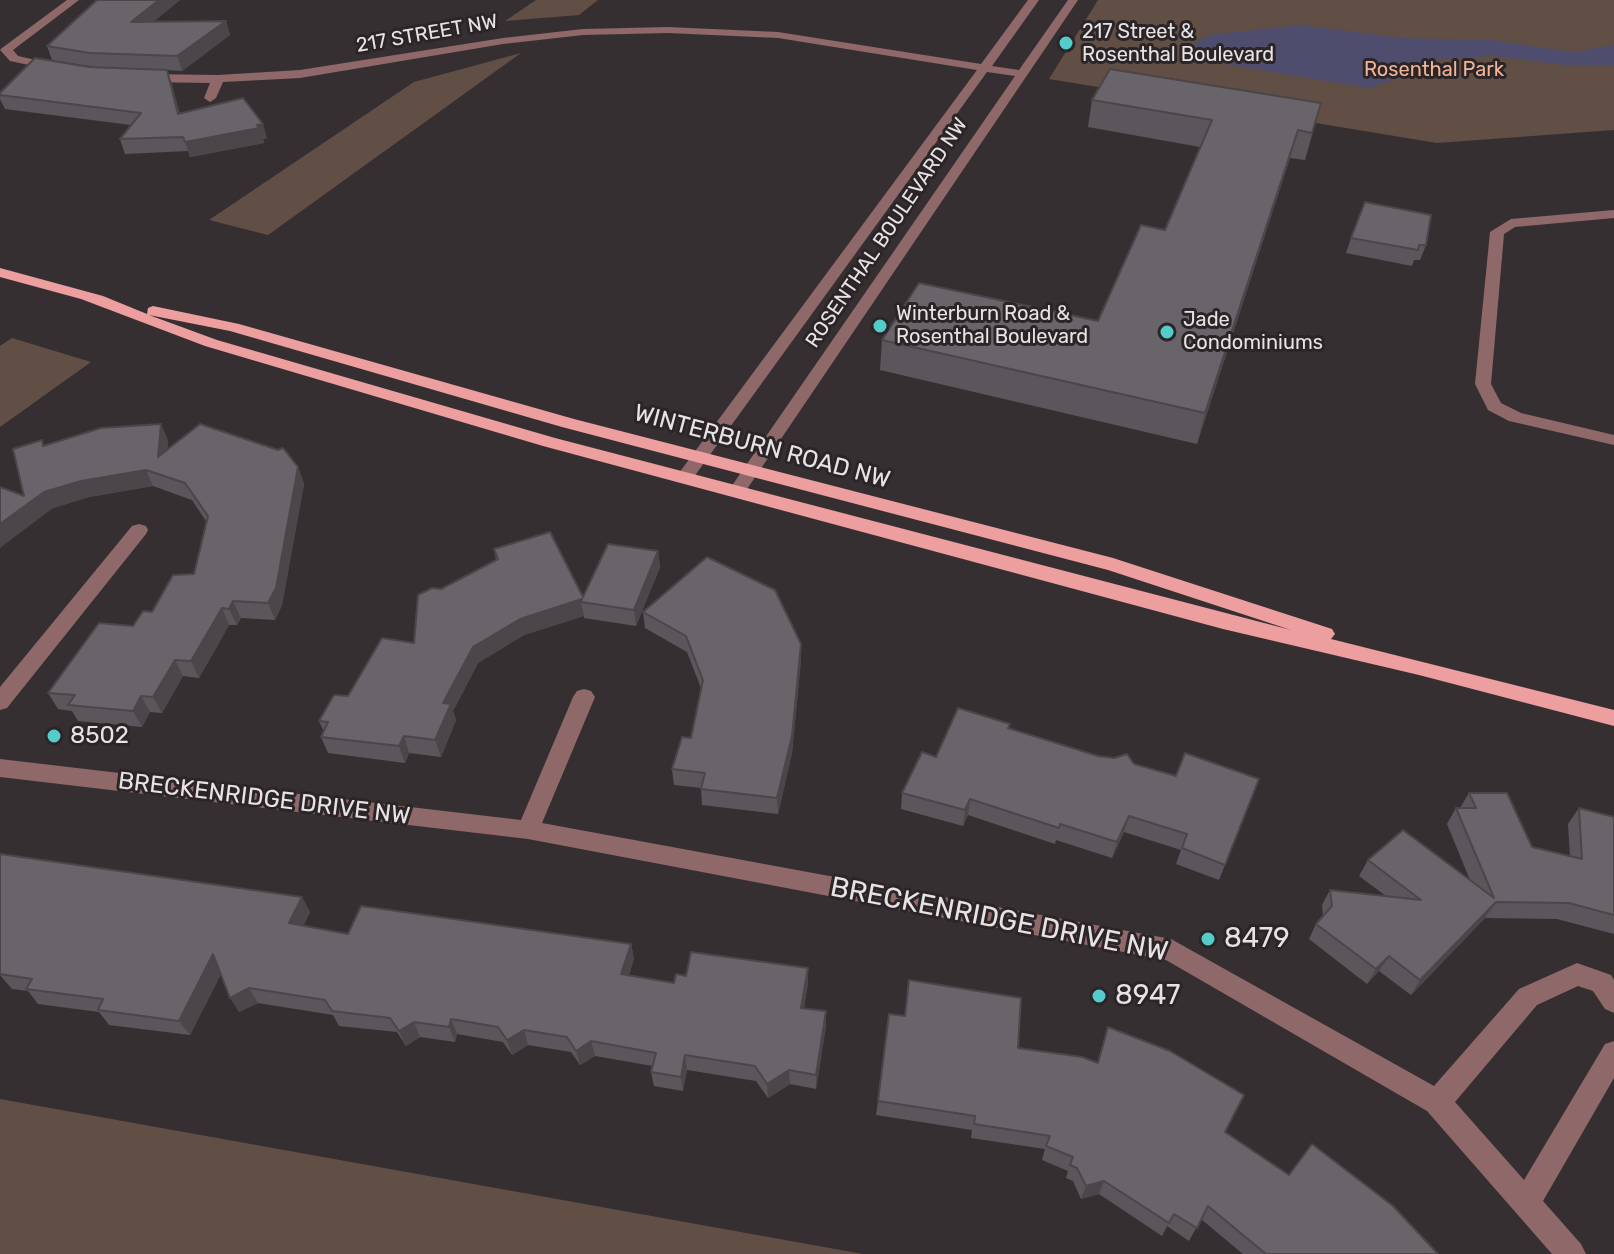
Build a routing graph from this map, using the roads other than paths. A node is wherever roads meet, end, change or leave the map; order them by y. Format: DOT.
graph roads {
  1 [pos="74,0"];
  2 [pos="1034,0"];
  3 [pos="1073,0"];
  4 [pos="986,68"];
  5 [pos="65,70"];
  6 [pos="1023,74"];
  7 [pos="125,76"];
  8 [pos="218,79"];
  9 [pos="210,98"];
  10 [pos="1614,214"];
  11 [pos="0,272"];
  12 [pos="87,297"];
  13 [pos="1614,440"];
  14 [pos="700,457"];
  15 [pos="750,471"];
  16 [pos="685,477"];
  17 [pos="737,491"];
  18 [pos="139,530"];
  19 [pos="1419,667"];
  20 [pos="584,697"];
  21 [pos="0,702"];
  22 [pos="1614,718"];
  23 [pos="0,768"];
  24 [pos="528,830"];
  25 [pos="1614,1001"];
  26 [pos="1614,1053"];
  27 [pos="1437,1102"];
  28 [pos="1526,1203"];
  29 [pos="1571,1254"];
  1 -- 5 [label="street"];
  2 -- 4 [label="street, ROSENTHAL BOULEVARD NW"];
  3 -- 6 [label="street, ROSENTHAL BOULEVARD NW"];
  4 -- 6 [label="street, 217 STREET NW"];
  4 -- 8 [label="street, 217 STREET NW"];
  4 -- 14 [label="street, ROSENTHAL BOULEVARD NW"];
  6 -- 15 [label="street, ROSENTHAL BOULEVARD NW"];
  7 -- 8 [label="street, 217 STREET NW"];
  8 -- 9 [label="street"];
  10 -- 13 [label="street"];
  11 -- 12 [label="main road, WINTERBURN ROAD NW"];
  12 -- 14 [label="main road, WINTERBURN ROAD NW"];
  12 -- 16 [label="main road, WINTERBURN ROAD NW"];
  14 -- 15 [label="main road, WINTERBURN ROAD NW"];
  14 -- 16 [label="street, ROSENTHAL BOULEVARD NW"];
  15 -- 17 [label="street, ROSENTHAL BOULEVARD NW"];
  15 -- 19 [label="main road, WINTERBURN ROAD NW"];
  16 -- 17 [label="main road, WINTERBURN ROAD NW"];
  17 -- 19 [label="main road, WINTERBURN ROAD NW"];
  18 -- 21 [label="street"];
  19 -- 22 [label="main road, WINTERBURN ROAD NW"];
  20 -- 24 [label="street"];
  23 -- 24 [label="street, BRECKENRIDGE DRIVE NW"];
  24 -- 27 [label="street, BRECKENRIDGE DRIVE NW"];
  25 -- 27 [label="street"];
  26 -- 28 [label="street"];
  27 -- 28 [label="street, BRECKENRIDGE DRIVE NW"];
  28 -- 29 [label="street, BRECKENRIDGE DRIVE NW"];
}
